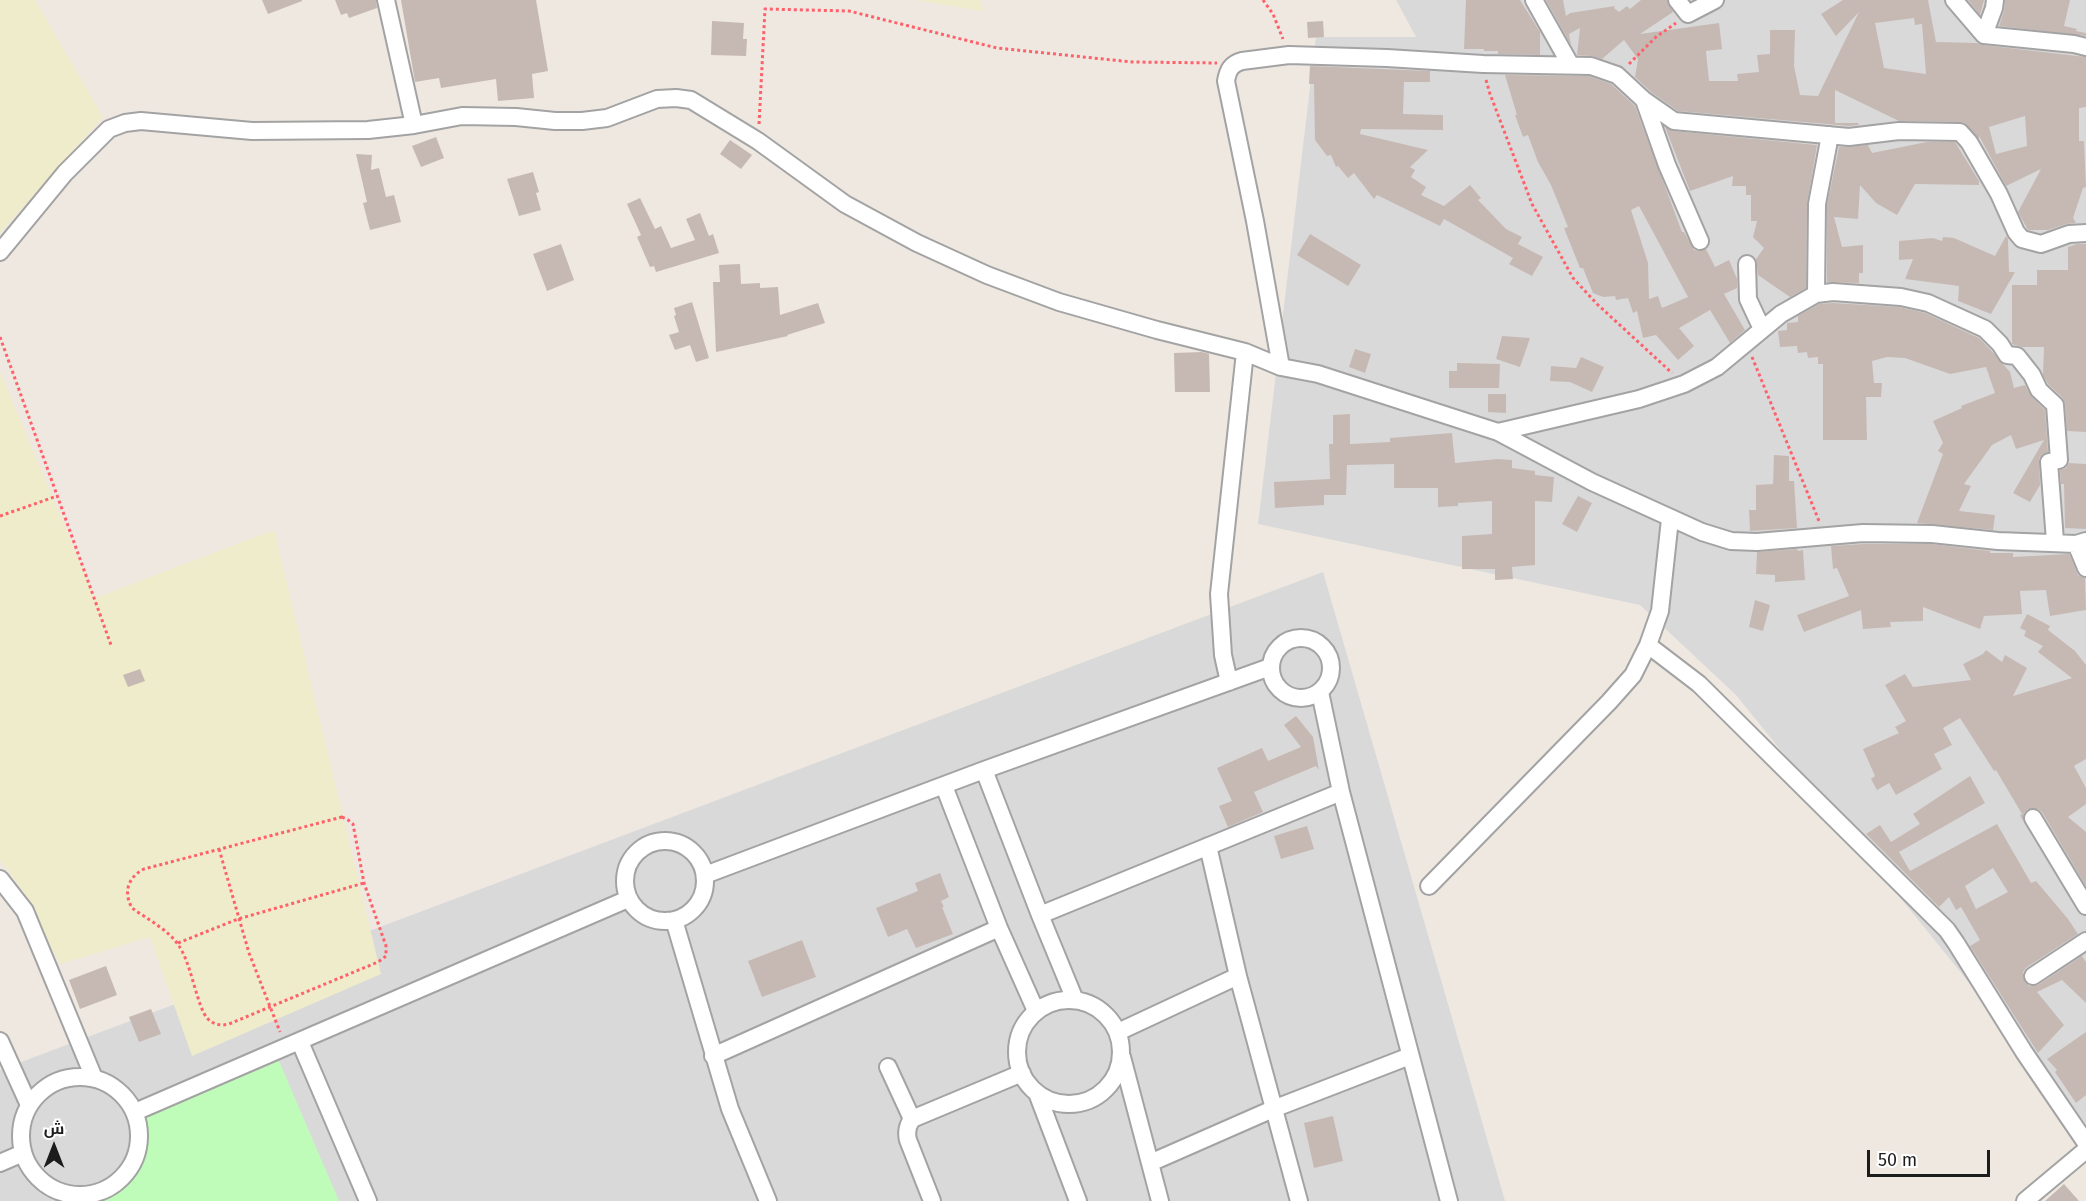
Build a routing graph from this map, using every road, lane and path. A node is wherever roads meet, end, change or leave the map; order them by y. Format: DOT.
graph roads {
  1 [pos="386,0"];
  2 [pos="1263,0"];
  3 [pos="1534,0"];
  4 [pos="1677,0"];
  5 [pos="1715,0"];
  6 [pos="1954,0"];
  7 [pos="1995,0"];
  8 [pos="1688,14"];
  9 [pos="1984,34"];
  10 [pos="2086,47"];
  11 [pos="1289,55"];
  12 [pos="1234,63"];
  13 [pos="1483,64"];
  14 [pos="1570,64"];
  15 [pos="1617,75"];
  16 [pos="1644,100"];
  17 [pos="414,125"];
  18 [pos="1830,135"];
  19 [pos="758,141"];
  20 [pos="2086,233"];
  21 [pos="1700,241"];
  22 [pos="0,252"];
  23 [pos="1747,264"];
  24 [pos="1816,294"];
  25 [pos="1762,329"];
  26 [pos="0,337"];
  27 [pos="1746,342"];
  28 [pos="1245,352"];
  29 [pos="1281,367"];
  30 [pos="1684,384"];
  31 [pos="1498,432"];
  32 [pos="57,496"];
  33 [pos="0,516"];
  34 [pos="1670,519"];
  35 [pos="1825,536"];
  36 [pos="2055,541"];
  37 [pos="2081,543"];
  38 [pos="2086,568"];
  39 [pos="111,645"];
  40 [pos="1648,645"];
  41 [pos="1270,668"];
  42 [pos="1228,682"];
  43 [pos="1320,692"];
  44 [pos="984,770"];
  45 [pos="944,786"];
  46 [pos="1341,792"];
  47 [pos="2033,818"];
  48 [pos="1208,846"];
  49 [pos="219,849"];
  50 [pos="705,875"];
  51 [pos="0,879"];
  52 [pos="364,883"];
  53 [pos="1429,886"];
  54 [pos="628,899"];
  55 [pos="2086,906"];
  56 [pos="1040,915"];
  57 [pos="238,919"];
  58 [pos="674,920"];
  59 [pos="999,928"];
  60 [pos="2086,941"];
  61 [pos="178,943"];
  62 [pos="1238,976"];
  63 [pos="2033,976"];
  64 [pos="1075,1000"];
  65 [pos="270,1008"];
  66 [pos="1036,1011"];
  67 [pos="1118,1032"];
  68 [pos="0,1041"];
  69 [pos="293,1045"];
  70 [pos="713,1056"];
  71 [pos="1410,1056"];
  72 [pos="1122,1057"];
  73 [pos="888,1067"];
  74 [pos="1022,1074"];
  75 [pos="94,1078"];
  76 [pos="1037,1093"];
  77 [pos="29,1105"];
  78 [pos="1273,1109"];
  79 [pos="135,1112"];
  80 [pos="912,1119"];
  81 [pos="2086,1143"];
  82 [pos="2086,1150"];
  83 [pos="23,1153"];
  84 [pos="0,1163"];
  85 [pos="1150,1163"];
  86 [pos="1073,1200"];
  87 [pos="368,1201"];
  88 [pos="768,1201"];
  89 [pos="932,1201"];
  90 [pos="1160,1201"];
  91 [pos="1299,1201"];
  92 [pos="1449,1201"];
  93 [pos="2025,1201"];
  1 -- 17 [label="street"];
  2 -- 11 [label="path"];
  3 -- 14 [label="street"];
  4 -- 8 [label="street"];
  5 -- 8 [label="street"];
  6 -- 9 [label="street"];
  7 -- 9 [label="street"];
  8 -- 15 [label="path"];
  9 -- 10 [label="street"];
  11 -- 12 [label="street"];
  11 -- 13 [label="street"];
  12 -- 19 [label="path"];
  12 -- 29 [label="street"];
  13 -- 14 [label="street"];
  13 -- 30 [label="path"];
  14 -- 15 [label="street"];
  15 -- 16 [label="street"];
  16 -- 18 [label="street"];
  16 -- 21 [label="street"];
  17 -- 19 [label="street"];
  17 -- 22 [label="street"];
  18 -- 20 [label="street"];
  18 -- 24 [label="street"];
  19 -- 28 [label="street"];
  23 -- 25 [label="street"];
  24 -- 25 [label="street"];
  24 -- 36 [label="street"];
  25 -- 27 [label="street"];
  26 -- 32 [label="path"];
  27 -- 30 [label="street"];
  27 -- 35 [label="path"];
  28 -- 29 [label="street"];
  28 -- 42 [label="street"];
  29 -- 31 [label="street"];
  30 -- 31 [label="street"];
  31 -- 34 [label="street"];
  32 -- 33 [label="path"];
  32 -- 39 [label="path"];
  34 -- 35 [label="street"];
  34 -- 40 [label="street"];
  35 -- 36 [label="street"];
  36 -- 37 [label="street"];
  37 -- 38 [label="street"];
  40 -- 53 [label="street"];
  40 -- 81 [label="street"];
  41 -- 42 [label="street"];
  41 -- 43 [label="street"];
  41 -- 43 [label="street"];
  42 -- 44 [label="street"];
  43 -- 46 [label="street"];
  44 -- 45 [label="street"];
  44 -- 56 [label="street"];
  45 -- 50 [label="street"];
  45 -- 59 [label="street"];
  46 -- 48 [label="street"];
  46 -- 71 [label="street"];
  47 -- 55 [label="street"];
  48 -- 56 [label="street"];
  48 -- 62 [label="street"];
  49 -- 52 [label="path"];
  49 -- 57 [label="path"];
  49 -- 61 [label="path"];
  50 -- 54 [label="street"];
  50 -- 58 [label="street"];
  51 -- 75 [label="street"];
  52 -- 57 [label="path"];
  52 -- 65 [label="path"];
  54 -- 58 [label="street"];
  54 -- 69 [label="street"];
  56 -- 64 [label="street"];
  57 -- 61 [label="path"];
  57 -- 65 [label="path"];
  58 -- 70 [label="street"];
  59 -- 66 [label="street"];
  59 -- 70 [label="street"];
  60 -- 63 [label="street"];
  61 -- 65 [label="path"];
  62 -- 67 [label="street"];
  62 -- 78 [label="street"];
  64 -- 66 [label="street"];
  64 -- 67 [label="street"];
  65 -- 69 [label="path"];
  66 -- 74 [label="street"];
  67 -- 72 [label="street"];
  68 -- 77 [label="street"];
  69 -- 79 [label="street"];
  69 -- 87 [label="street"];
  70 -- 88 [label="street"];
  71 -- 78 [label="street"];
  71 -- 92 [label="street"];
  72 -- 76 [label="street"];
  72 -- 85 [label="street"];
  73 -- 80 [label="street"];
  74 -- 76 [label="street"];
  74 -- 80 [label="street"];
  75 -- 77 [label="street"];
  75 -- 79 [label="street"];
  76 -- 86 [label="street"];
  77 -- 83 [label="street"];
  78 -- 85 [label="street"];
  78 -- 91 [label="street"];
  79 -- 83 [label="street"];
  80 -- 89 [label="street"];
  82 -- 93 [label="street"];
  83 -- 84 [label="street"];
  85 -- 90 [label="street"];
}
